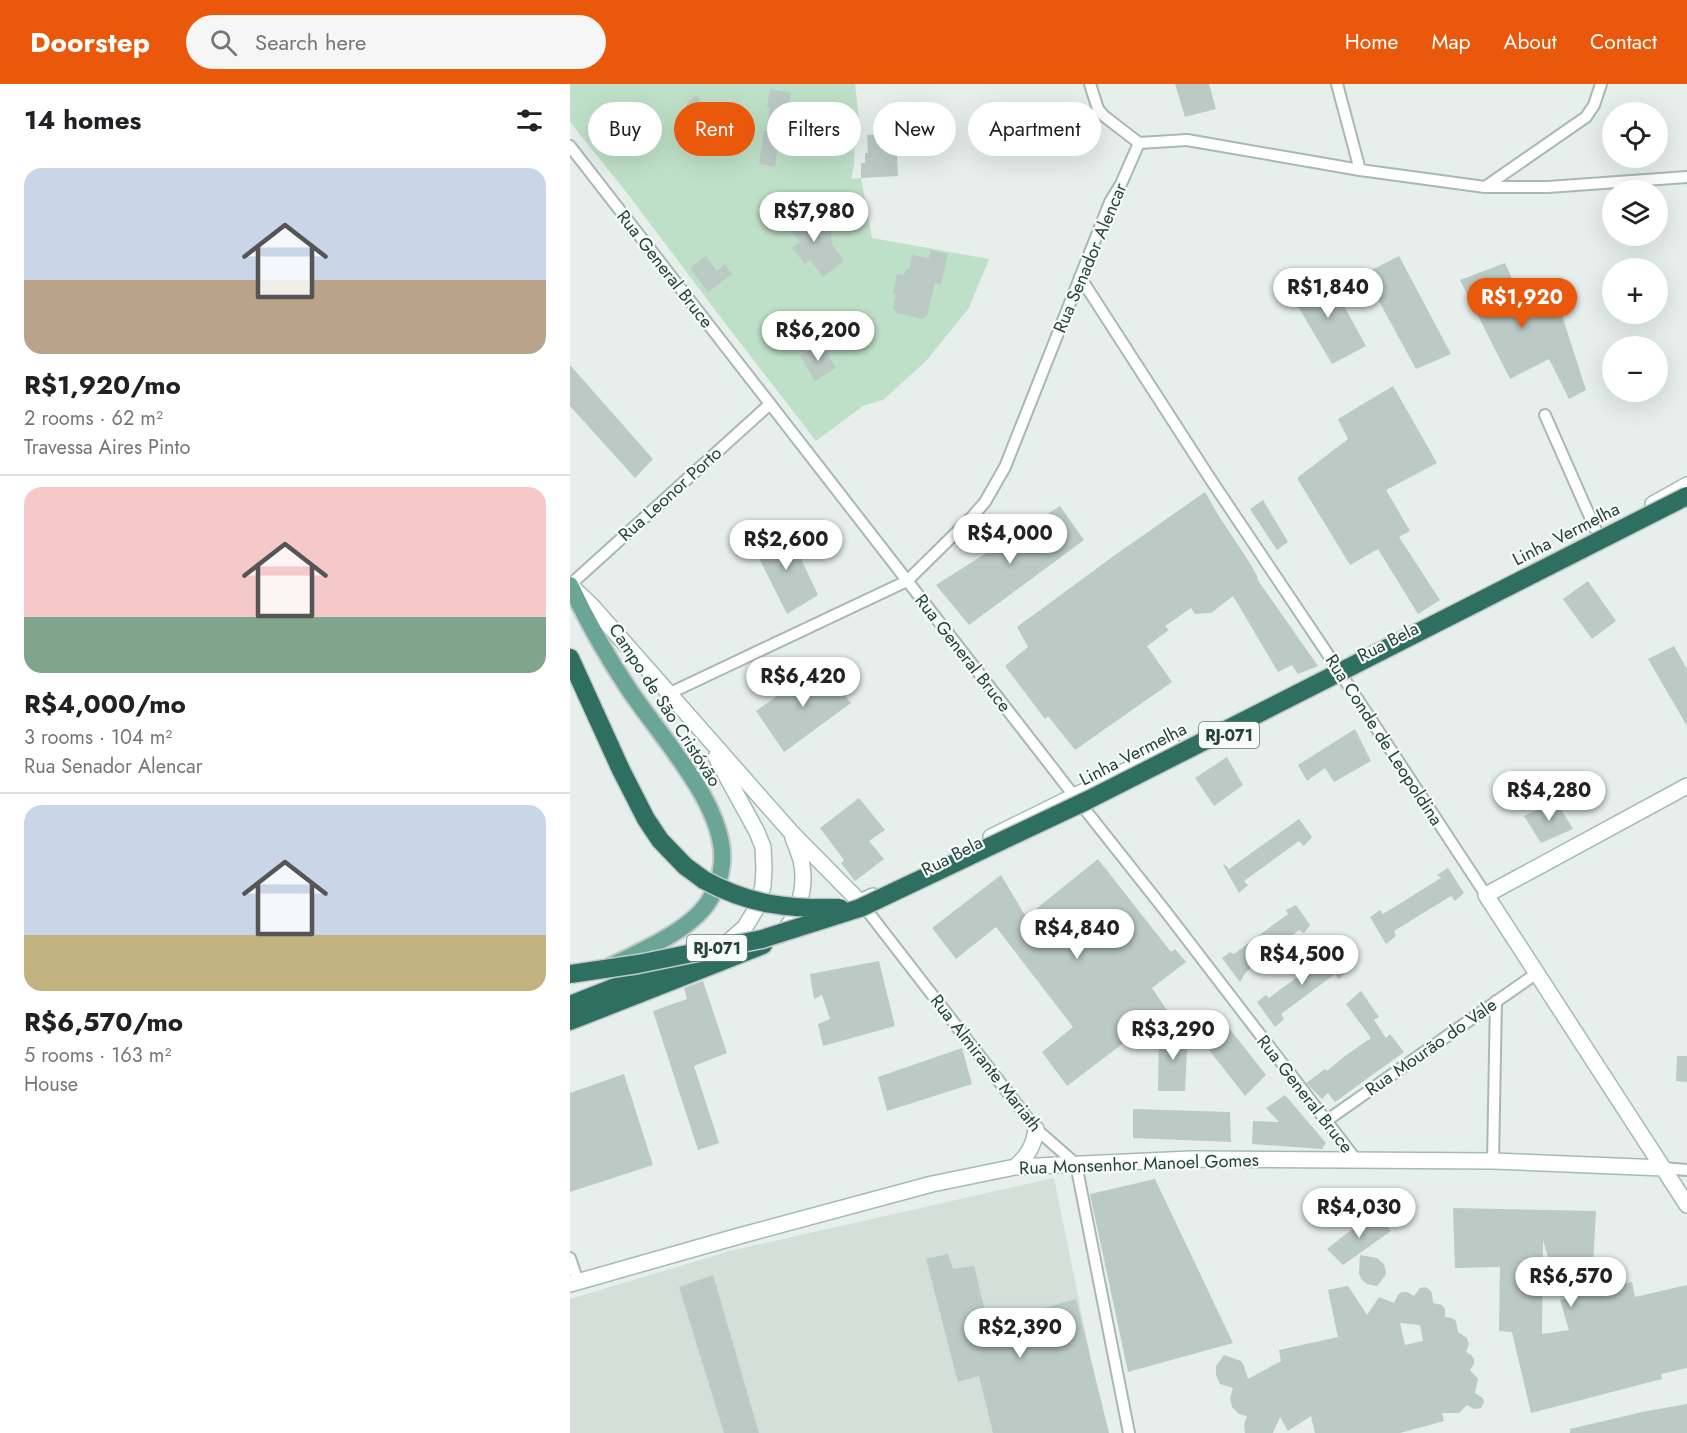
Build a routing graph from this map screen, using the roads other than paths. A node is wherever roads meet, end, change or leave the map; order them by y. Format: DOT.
graph roads {
  1 [pos="1090,84"];
  2 [pos="1338,84"];
  3 [pos="1601,84"];
  4 [pos="1139,143"];
  5 [pos="570,146"];
  6 [pos="1360,170"];
  7 [pos="1687,177"];
  8 [pos="1485,187"];
  9 [pos="1080,277"];
  10 [pos="770,404"];
  11 [pos="1545,415"];
  12 [pos="1687,485"];
  13 [pos="1687,496"];
  14 [pos="1687,505"];
  15 [pos="1598,535"];
  16 [pos="908,581"];
  17 [pos="570,585"];
  18 [pos="570,658"];
  19 [pos="1337,668"];
  20 [pos="668,694"];
  21 [pos="703,733"];
  22 [pos="1687,786"];
  23 [pos="1073,795"];
  24 [pos="791,832"];
  25 [pos="1486,895"];
  26 [pos="860,905"];
  27 [pos="726,943"];
  28 [pos="763,945"];
  29 [pos="1537,973"];
  30 [pos="570,974"];
  31 [pos="570,979"];
  32 [pos="1496,1001"];
  33 [pos="570,1005"];
  34 [pos="570,1021"];
  35 [pos="570,1030"];
  36 [pos="1326,1121"];
  37 [pos="1036,1129"];
  38 [pos="1357,1161"];
  39 [pos="1493,1161"];
  40 [pos="1076,1164"];
  41 [pos="1015,1167"];
  42 [pos="1663,1168"];
  43 [pos="1687,1170"];
  44 [pos="1687,1205"];
  45 [pos="570,1258"];
  46 [pos="574,1283"];
  47 [pos="1129,1433"];
  1 -- 4 [label="street"];
  2 -- 6 [label="street"];
  3 -- 8 [label="street"];
  4 -- 6 [label="street"];
  4 -- 9 [label="street, Rua Senador Alencar"];
  5 -- 10 [label="street, Rua General Bruce"];
  6 -- 8 [label="street"];
  7 -- 8 [label="street"];
  9 -- 16 [label="street, Rua Senador Alencar"];
  9 -- 19 [label="street, Rua Conde de Leopoldina"];
  10 -- 16 [label="street, Rua General Bruce"];
  10 -- 17 [label="street, Rua Leonor Porto"];
  11 -- 15 [label="street"];
  12 -- 15 [label="street, Rua Bela"];
  13 -- 26 [label="highway, Linha Vermelha / RJ-071, bridge"];
  14 -- 28 [label="highway, Linha Vermelha / RJ-071"];
  15 -- 19 [label="street, Rua Bela"];
  16 -- 20 [label="street, Rua Senador Alencar"];
  16 -- 23 [label="street, Rua General Bruce"];
  17 -- 20 [label="street, Campo de São Cristóvão"];
  17 -- 31 [label="main road, Campo de São Cristóvão"];
  18 -- 26 [label="highway, bridge"];
  19 -- 23 [label="street, Rua Bela"];
  19 -- 25 [label="street, Rua Conde de Leopoldina"];
  20 -- 21 [label="street, Campo de São Cristóvão"];
  21 -- 24 [label="street, Campo de São Cristóvão"];
  21 -- 27 [label="street, Campo de São Cristóvão"];
  22 -- 25 [label="street"];
  23 -- 26 [label="street, Rua Bela"];
  23 -- 36 [label="street, Rua General Bruce"];
  24 -- 26 [label="street, Rua Almirante Mariath"];
  24 -- 35 [label="street, Campo de São Cristóvão"];
  25 -- 29 [label="street, Rua Conde de Leopoldina"];
  26 -- 30 [label="highway, Linha Vermelha / RJ-071, bridge"];
  26 -- 37 [label="street, Rua Almirante Mariath"];
  27 -- 33 [label="highway"];
  28 -- 31 [label="highway, Linha Vermelha / RJ-071"];
  28 -- 34 [label="highway"];
  29 -- 32 [label="street, Rua Mourão do Vale"];
  29 -- 42 [label="street, Rua Conde de Leopoldina"];
  32 -- 36 [label="street, Rua Mourão do Vale"];
  32 -- 39 [label="street"];
  36 -- 38 [label="street, Rua General Bruce"];
  37 -- 40 [label="street, Rua Almirante Mariath"];
  37 -- 41 [label="street"];
  38 -- 39 [label="street, Rua Monsenhor Manoel Gomes"];
  38 -- 40 [label="street, Rua Monsenhor Manoel Gomes"];
  39 -- 42 [label="street, Rua Monsenhor Manoel Gomes"];
  40 -- 41 [label="street, Rua Monsenhor Manoel Gomes"];
  40 -- 47 [label="street"];
  41 -- 46 [label="street, Rua Monsenhor Manoel Gomes"];
  42 -- 43 [label="street, Rua Monsenhor Manoel Gomes"];
  42 -- 44 [label="street, Rua Conde de Leopoldina"];
  45 -- 46 [label="street"];
}
